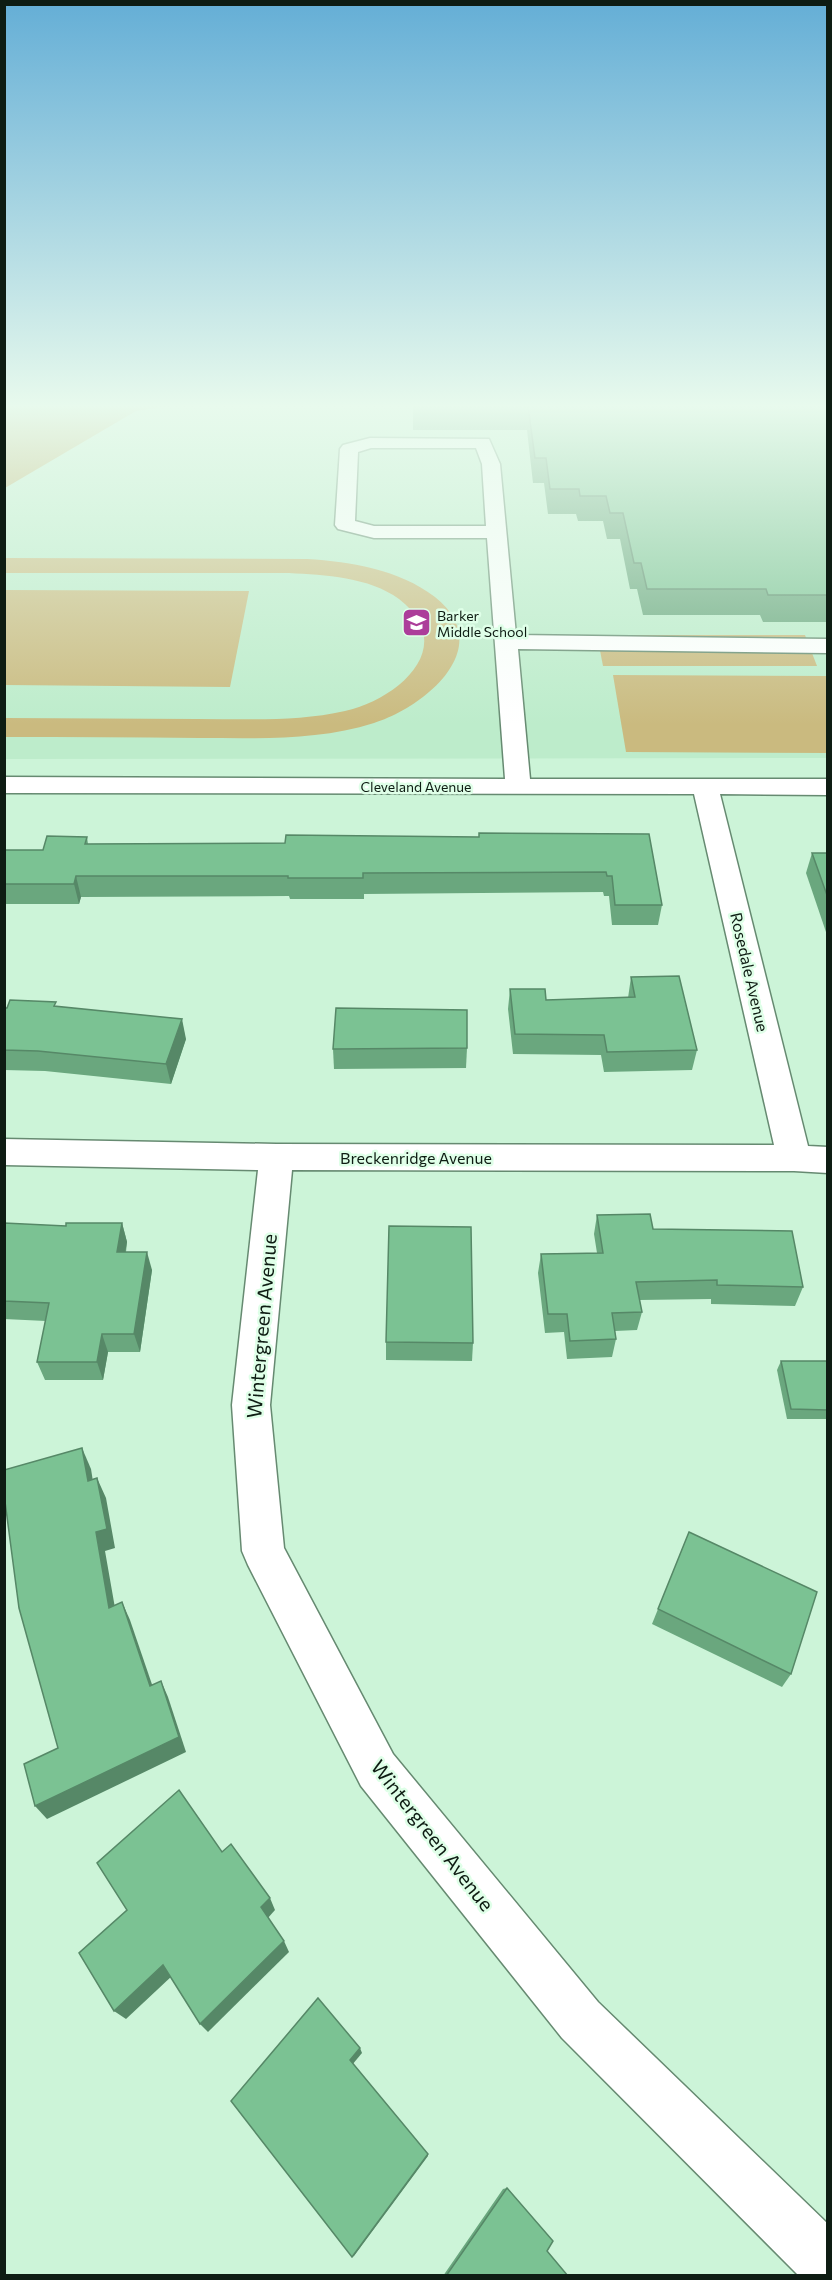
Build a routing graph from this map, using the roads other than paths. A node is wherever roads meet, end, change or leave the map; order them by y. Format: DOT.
graph roads {
  1 [pos="346,512"];
  2 [pos="495,512"];
  3 [pos="496,532"];
  4 [pos="505,642"];
  5 [pos="828,646"];
  6 [pos="4,785"];
  7 [pos="518,786"];
  8 [pos="705,787"];
  9 [pos="828,787"];
  10 [pos="4,1152"];
  11 [pos="276,1157"];
  12 [pos="794,1158"];
  13 [pos="828,1160"];
  14 [pos="828,2264"];
  1 -- 3 [label="street"];
  2 -- 3 [label="street"];
  3 -- 4 [label="street"];
  4 -- 5 [label="street"];
  4 -- 7 [label="street"];
  6 -- 7 [label="street, Cleveland Avenue"];
  7 -- 8 [label="street, Cleveland Avenue"];
  8 -- 9 [label="street, Cleveland Avenue"];
  8 -- 12 [label="street, Rosedale Avenue"];
  10 -- 11 [label="street, Breckenridge Avenue"];
  11 -- 12 [label="street, Breckenridge Avenue"];
  11 -- 14 [label="street, Wintergreen Avenue"];
  12 -- 13 [label="street, Breckenridge Avenue"];
}
